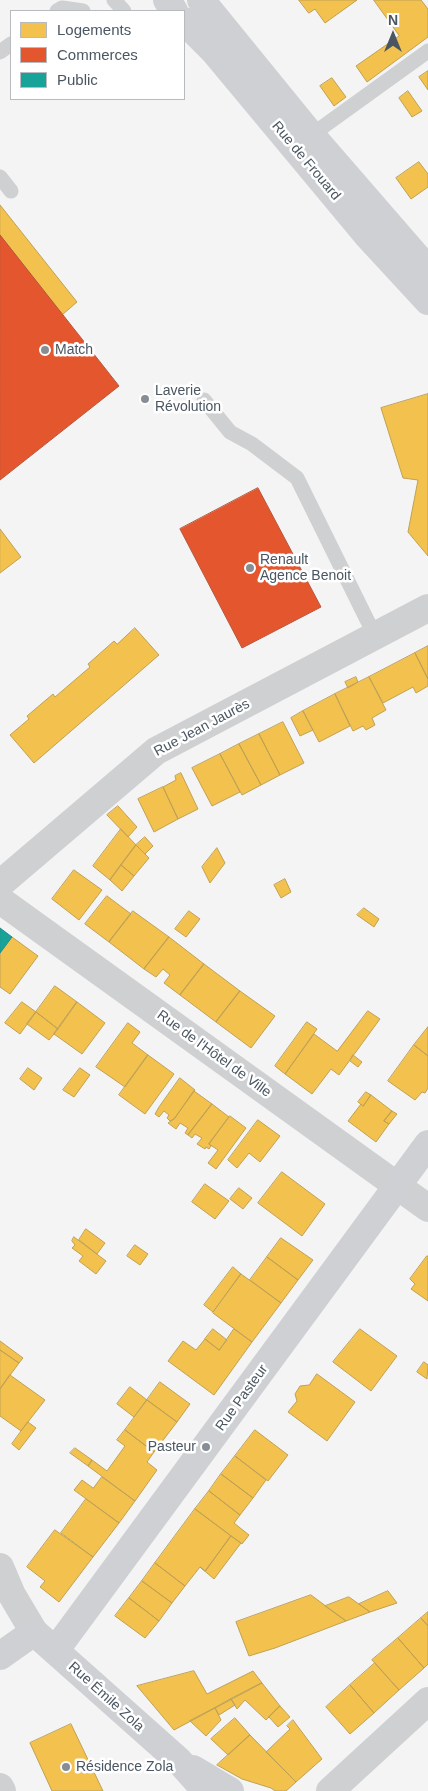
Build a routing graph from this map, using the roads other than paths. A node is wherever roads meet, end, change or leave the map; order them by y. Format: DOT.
graph roads {
  1 [pos="114,0"];
  2 [pos="201,0"];
  3 [pos="59,10"];
  4 [pos="76,10"];
  5 [pos="123,10"];
  6 [pos="185,22"];
  7 [pos="428,52"];
  8 [pos="303,141"];
  9 [pos="0,177"];
  10 [pos="11,190"];
  11 [pos="428,270"];
  12 [pos="428,301"];
  13 [pos="204,400"];
  14 [pos="428,608"];
  15 [pos="376,636"];
  16 [pos="0,884"];
  17 [pos="0,900"];
  18 [pos="428,1144"];
  19 [pos="397,1186"];
  20 [pos="428,1208"];
  21 [pos="0,1567"];
  22 [pos="34,1632"];
  23 [pos="55,1651"];
  24 [pos="0,1656"];
  25 [pos="428,1701"];
  26 [pos="179,1761"];
  27 [pos="0,1787"];
  28 [pos="2,1791"];
  29 [pos="206,1791"];
  30 [pos="230,1791"];
  31 [pos="330,1791"];
  1 -- 5 [label="lane"];
  2 -- 8 [label="street, Rue de Frouard"];
  3 -- 4 [label="lane"];
  6 -- 8 [label="street, Rue de Frouard"];
  7 -- 8 [label="lane"];
  8 -- 11 [label="street, Rue de Frouard"];
  8 -- 12 [label="street, Rue de Frouard"];
  9 -- 10 [label="lane"];
  13 -- 15 [label="lane"];
  14 -- 15 [label="street, Rue Jean Jaurès"];
  15 -- 16 [label="street, Rue Jean Jaurès"];
  17 -- 19 [label="street, Rue de l'Hôtel de Ville"];
  18 -- 19 [label="street, Rue Pasteur"];
  19 -- 20 [label="street, Rue de l'Hôtel de Ville"];
  19 -- 23 [label="street, Rue Pasteur"];
  21 -- 22 [label="street"];
  22 -- 23 [label="street, Rue Émile Zola"];
  22 -- 24 [label="street"];
  23 -- 26 [label="street, Rue Émile Zola"];
  25 -- 31 [label="street"];
  26 -- 29 [label="street, Rue Émile Zola"];
  26 -- 30 [label="street, Rue Émile Zola"];
  27 -- 28 [label="street"];
}
